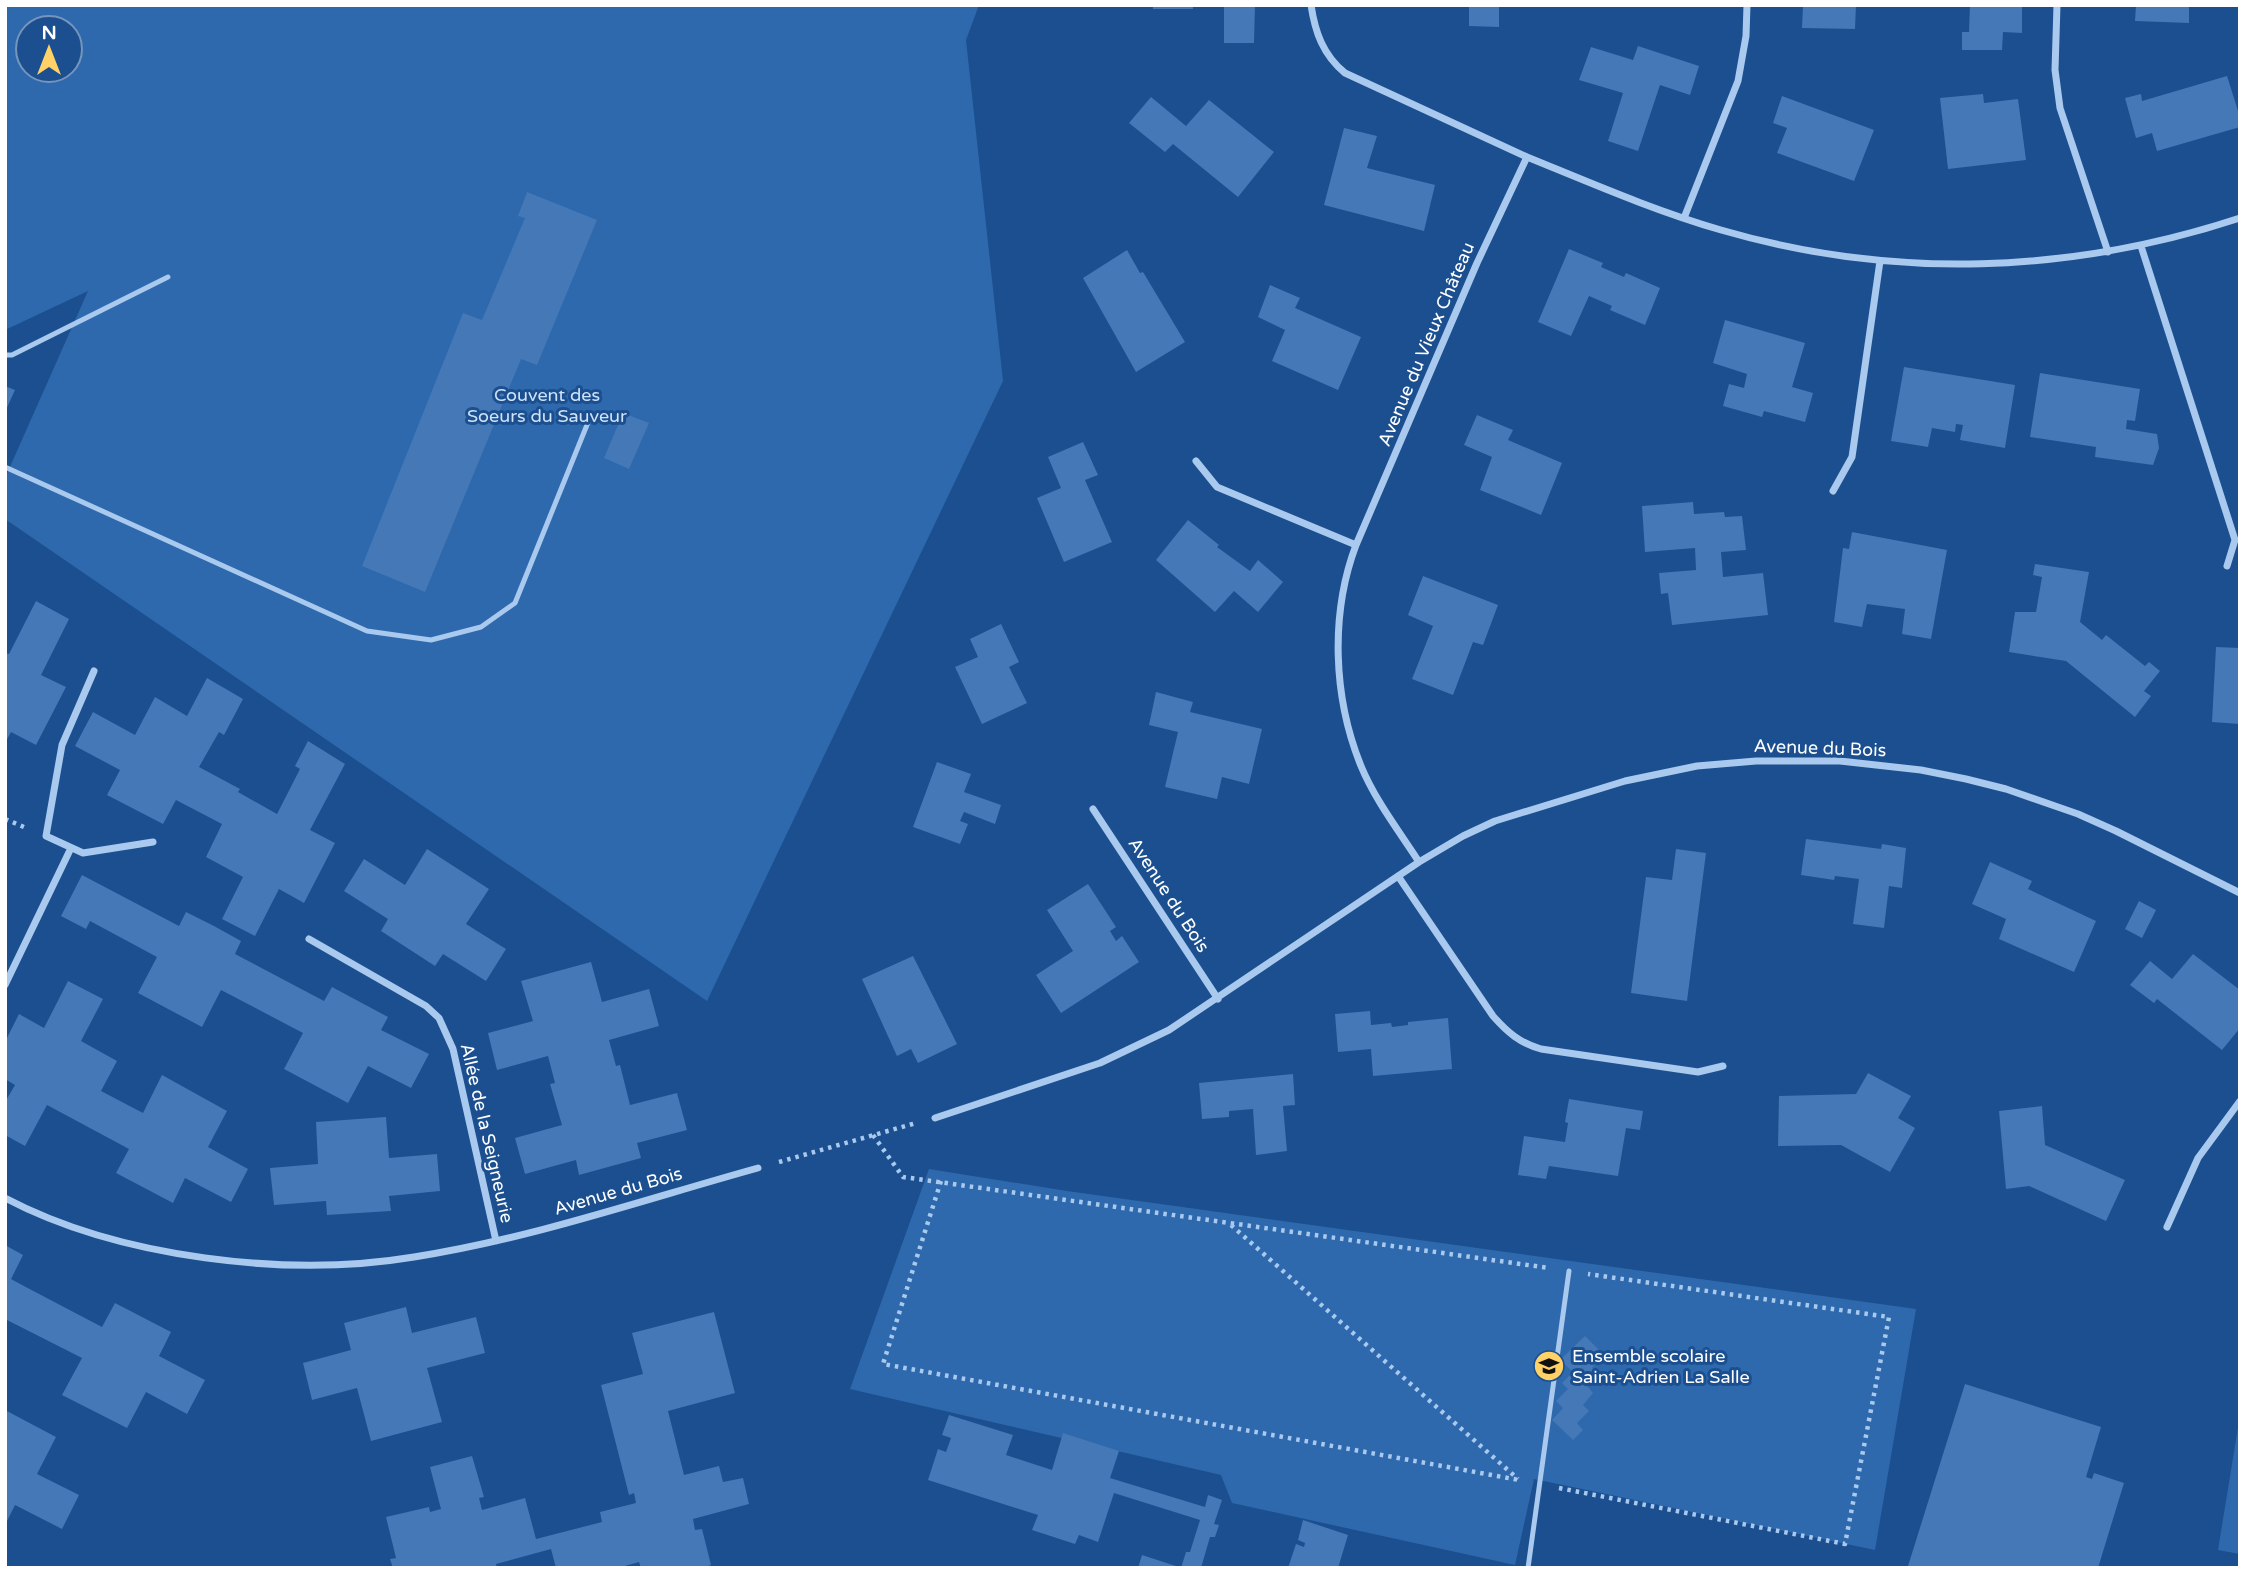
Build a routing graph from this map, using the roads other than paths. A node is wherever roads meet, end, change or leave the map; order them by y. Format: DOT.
graph roads {
  1 [pos="1311,5"];
  2 [pos="1746,5"];
  3 [pos="2057,5"];
  4 [pos="1527,157"];
  5 [pos="1684,218"];
  6 [pos="2240,218"];
  7 [pos="2141,246"];
  8 [pos="2108,252"];
  9 [pos="1881,261"];
  10 [pos="168,277"];
  11 [pos="5,355"];
  12 [pos="591,415"];
  13 [pos="1196,461"];
  14 [pos="5,467"];
  15 [pos="1833,491"];
  16 [pos="1356,545"];
  17 [pos="2227,566"];
  18 [pos="94,671"];
  19 [pos="1093,809"];
  20 [pos="153,842"];
  21 [pos="71,848"];
  22 [pos="1419,862"];
  23 [pos="1398,876"];
  24 [pos="2240,893"];
  25 [pos="309,939"];
  26 [pos="5,985"];
  27 [pos="1218,999"];
  28 [pos="1723,1066"];
  29 [pos="2240,1101"];
  30 [pos="935,1118"];
  31 [pos="758,1168"];
  32 [pos="5,1198"];
  33 [pos="2167,1227"];
  34 [pos="496,1241"];
  35 [pos="1569,1271"];
  36 [pos="1528,1568"];
  1 -- 4 [label="street"];
  2 -- 5 [label="street"];
  3 -- 8 [label="street"];
  4 -- 5 [label="street"];
  4 -- 16 [label="street, Avenue du Vieux Château"];
  5 -- 9 [label="street"];
  6 -- 7 [label="street"];
  7 -- 8 [label="street"];
  7 -- 17 [label="street"];
  8 -- 9 [label="street"];
  9 -- 15 [label="street"];
  10 -- 11 [label="lane"];
  12 -- 14 [label="lane"];
  13 -- 16 [label="street"];
  16 -- 22 [label="street, Avenue du Vieux Château"];
  18 -- 21 [label="street"];
  19 -- 27 [label="street, Avenue du Bois"];
  20 -- 21 [label="street"];
  21 -- 26 [label="street"];
  22 -- 23 [label="street, Avenue du Bois"];
  22 -- 24 [label="street, Avenue du Bois"];
  23 -- 27 [label="street, Avenue du Bois"];
  23 -- 28 [label="street"];
  25 -- 34 [label="street, Allée de la Seigneurie"];
  27 -- 30 [label="street, Avenue du Bois"];
  29 -- 33 [label="street"];
  31 -- 34 [label="street, Avenue du Bois"];
  32 -- 34 [label="street, Avenue du Bois"];
  35 -- 36 [label="lane"];
}
